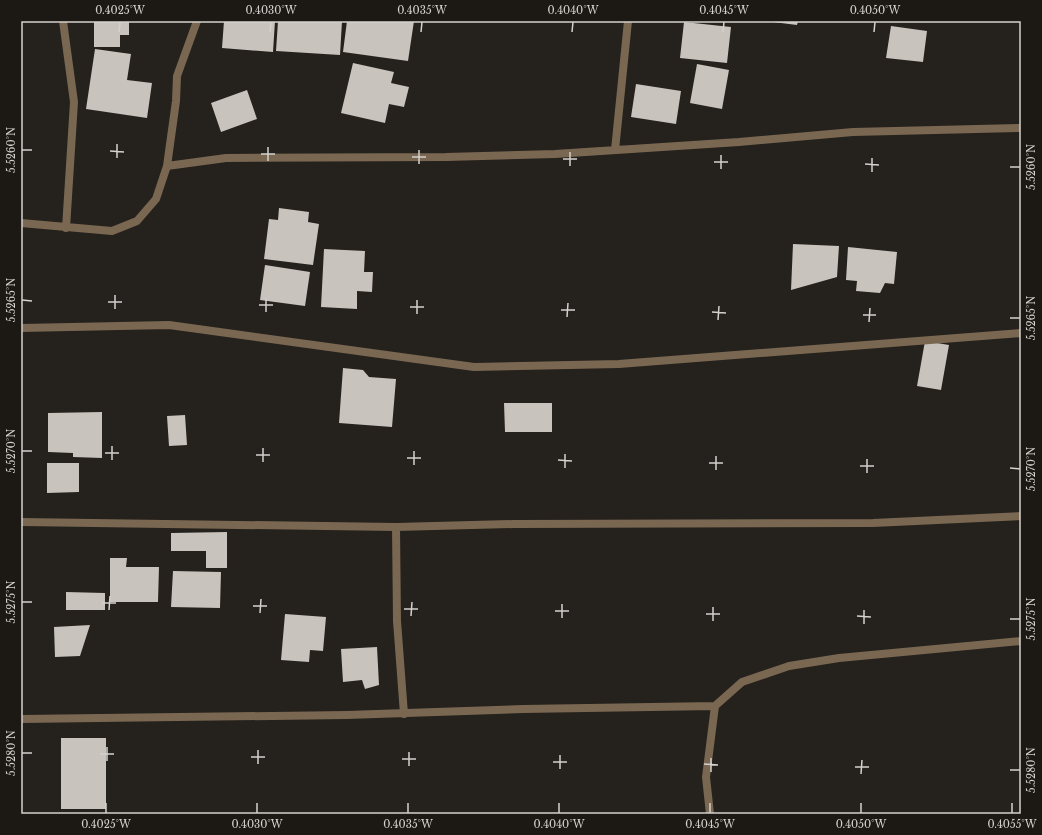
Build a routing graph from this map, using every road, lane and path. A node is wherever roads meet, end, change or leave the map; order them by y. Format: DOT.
graph roads {
  1 [pos="62,21"];
  2 [pos="198,21"];
  3 [pos="628,21"];
  4 [pos="1021,128"];
  5 [pos="615,150"];
  6 [pos="167,166"];
  7 [pos="21,223"];
  8 [pos="66,228"];
  9 [pos="21,328"];
  10 [pos="1021,333"];
  11 [pos="1021,516"];
  12 [pos="21,522"];
  13 [pos="396,527"];
  14 [pos="1021,641"];
  15 [pos="715,706"];
  16 [pos="404,714"];
  17 [pos="21,719"];
  18 [pos="710,814"];
  1 -- 8 [label="street"];
  2 -- 6 [label="street"];
  3 -- 5 [label="street"];
  4 -- 5 [label="street"];
  5 -- 6 [label="street"];
  6 -- 8 [label="street"];
  7 -- 8 [label="street"];
  9 -- 10 [label="street"];
  11 -- 13 [label="street"];
  12 -- 13 [label="street"];
  13 -- 16 [label="street"];
  14 -- 15 [label="street"];
  15 -- 16 [label="street"];
  15 -- 18 [label="street"];
  16 -- 17 [label="street"];
}
